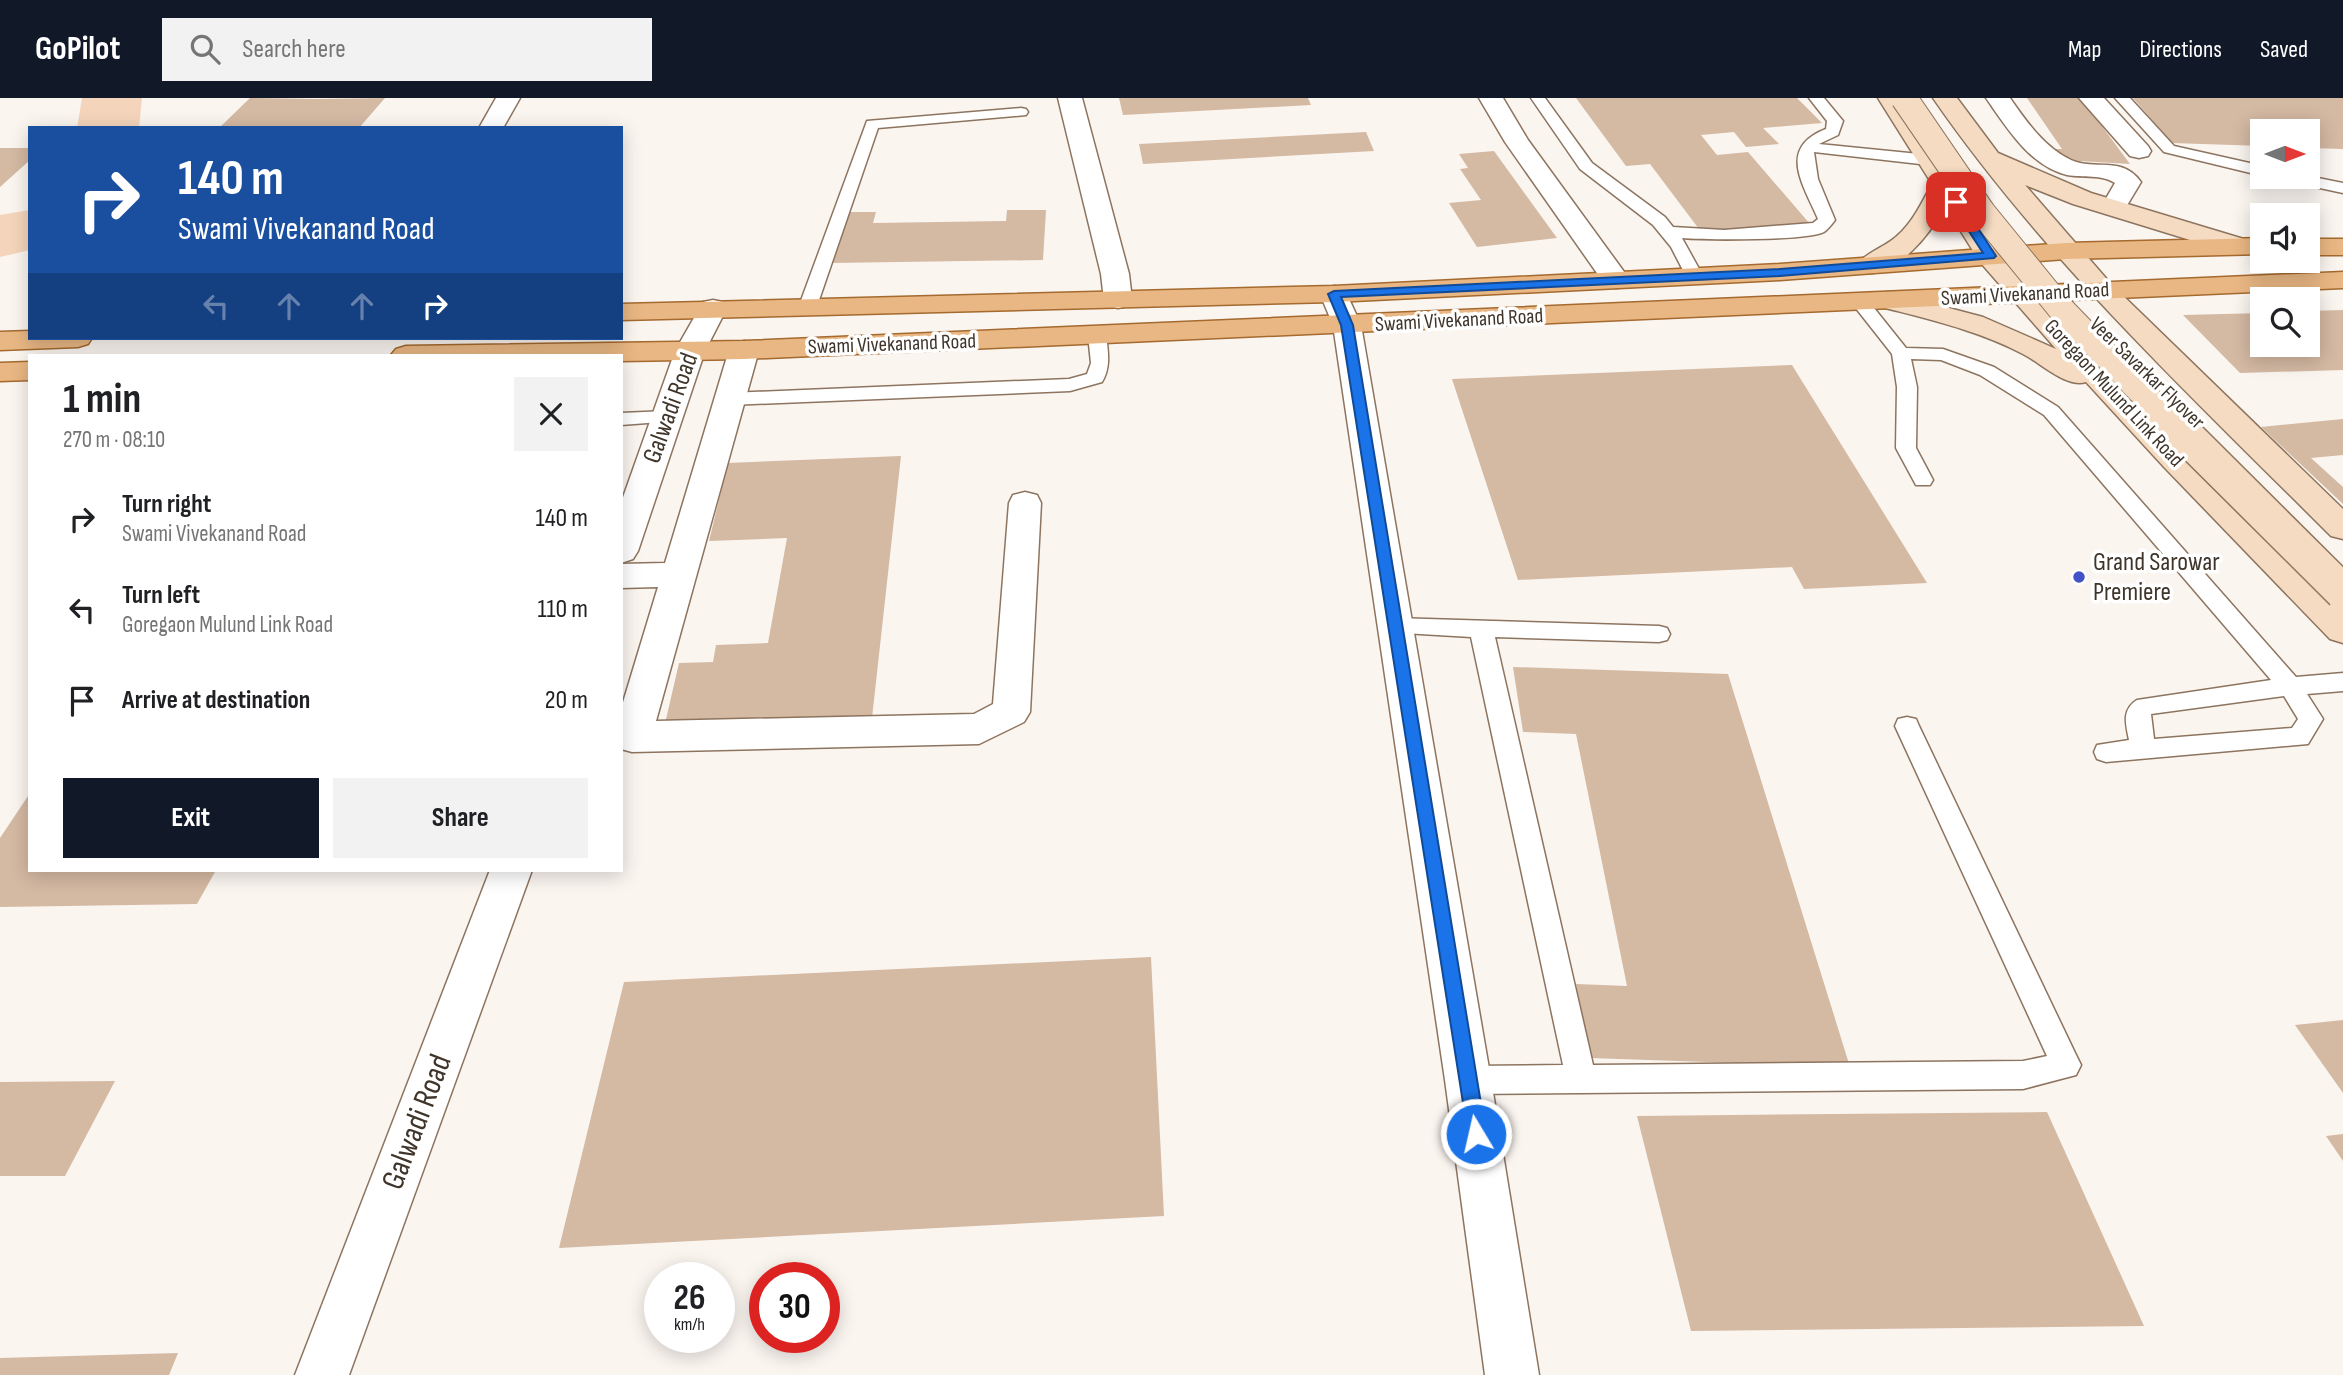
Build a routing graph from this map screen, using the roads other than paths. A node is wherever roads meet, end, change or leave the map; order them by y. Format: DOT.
graph roads {
  1 [pos="508,98"];
  2 [pos="1070,98"];
  3 [pos="1492,98"];
  4 [pos="1538,98"];
  5 [pos="1816,98"];
  6 [pos="1890,98"];
  7 [pos="1905,98"];
  8 [pos="1921,98"];
  9 [pos="1945,98"];
  10 [pos="1998,98"];
  11 [pos="2091,98"];
  12 [pos="2122,98"];
  13 [pos="1021,112"];
  14 [pos="492,126"];
  15 [pos="1807,147"];
  16 [pos="1983,151"];
  17 [pos="2139,151"];
  18 [pos="1929,160"];
  19 [pos="2250,168"];
  20 [pos="2320,183"];
  21 [pos="1944,184"];
  22 [pos="2343,188"];
  23 [pos="2114,207"];
  24 [pos="1668,232"];
  25 [pos="2250,246"];
  26 [pos="2320,247"];
  27 [pos="2343,247"];
  28 [pos="2066,251"];
  29 [pos="1990,256"];
  30 [pos="1869,266"];
  31 [pos="1695,276"];
  32 [pos="1616,279"];
  33 [pos="2343,280"];
  34 [pos="2101,290"];
  35 [pos="2023,296"];
  36 [pos="1118,300"];
  37 [pos="1874,301"];
  38 [pos="808,306"];
  39 [pos="713,308"];
  40 [pos="1340,310"];
  41 [pos="623,313"];
  42 [pos="1097,335"];
  43 [pos="28,340"];
  44 [pos="0,341"];
  45 [pos="744,349"];
  46 [pos="690,351"];
  47 [pos="1901,353"];
  48 [pos="479,354"];
  49 [pos="28,371"];
  50 [pos="0,372"];
  51 [pos="730,399"];
  52 [pos="667,417"];
  53 [pos="623,419"];
  54 [pos="2175,460"];
  55 [pos="1923,480"];
  56 [pos="1025,503"];
  57 [pos="2343,528"];
  58 [pos="623,545"];
  59 [pos="2343,563"];
  60 [pos="679,575"];
  61 [pos="623,576"];
  62 [pos="2343,592"];
  63 [pos="1394,626"];
  64 [pos="1481,628"];
  65 [pos="2343,630"];
  66 [pos="1659,634"];
  67 [pos="2343,682"];
  68 [pos="2290,686"];
  69 [pos="1907,726"];
  70 [pos="627,737"];
  71 [pos="2143,747"];
  72 [pos="2106,752"];
  73 [pos="510,872"];
  74 [pos="1581,1078"];
  75 [pos="1468,1080"];
  76 [pos="322,1375"];
  77 [pos="1512,1375"];
  1 -- 14 [label="street"];
  2 -- 36 [label="street"];
  3 -- 32 [label="street"];
  4 -- 24 [label="lane"];
  5 -- 15 [label="lane"];
  6 -- 18 [label="main road, Goregaon Mulund Link Road"];
  7 -- 62 [label="main road, Veer Savarkar Flyover, bridge"];
  8 -- 59 [label="main road, Veer Savarkar Flyover"];
  9 -- 16 [label="main road"];
  10 -- 23 [label="street"];
  11 -- 17 [label="street"];
  12 -- 19 [label="lane"];
  13 -- 38 [label="lane"];
  15 -- 18 [label="lane"];
  15 -- 24 [label="lane"];
  16 -- 23 [label="main road"];
  16 -- 28 [label="main road"];
  18 -- 21 [label="main road, Goregaon Mulund Link Road"];
  20 -- 22 [label="lane"];
  21 -- 29 [label="main road, Goregaon Mulund Link Road"];
  21 -- 30 [label="main road"];
  23 -- 25 [label="main road"];
  24 -- 31 [label="lane"];
  25 -- 28 [label="main road, Swami Vivekanand Road"];
  26 -- 27 [label="main road"];
  28 -- 29 [label="main road, Swami Vivekanand Road"];
  28 -- 34 [label="main road"];
  29 -- 30 [label="main road, Swami Vivekanand Road"];
  29 -- 35 [label="main road, Goregaon Mulund Link Road"];
  30 -- 31 [label="main road, Swami Vivekanand Road"];
  31 -- 32 [label="main road, Swami Vivekanand Road"];
  32 -- 40 [label="main road, Swami Vivekanand Road"];
  33 -- 34 [label="main road, Swami Vivekanand Road"];
  34 -- 35 [label="main road, Swami Vivekanand Road"];
  34 -- 57 [label="main road"];
  35 -- 37 [label="main road, Swami Vivekanand Road"];
  35 -- 54 [label="main road, Goregaon Mulund Link Road"];
  36 -- 38 [label="main road, Swami Vivekanand Road"];
  36 -- 40 [label="main road, Swami Vivekanand Road"];
  37 -- 40 [label="main road, Swami Vivekanand Road"];
  37 -- 47 [label="lane"];
  37 -- 54 [label="main road"];
  38 -- 39 [label="main road, Swami Vivekanand Road"];
  39 -- 41 [label="main road, Swami Vivekanand Road"];
  39 -- 46 [label="street, Galwadi Road"];
  40 -- 42 [label="main road, Swami Vivekanand Road"];
  40 -- 63 [label="street"];
  42 -- 45 [label="main road, Swami Vivekanand Road"];
  42 -- 51 [label="lane"];
  43 -- 44 [label="main road"];
  45 -- 46 [label="main road, Swami Vivekanand Road"];
  45 -- 51 [label="street"];
  46 -- 48 [label="main road, Swami Vivekanand Road"];
  46 -- 52 [label="street, Galwadi Road"];
  47 -- 55 [label="lane"];
  47 -- 68 [label="lane"];
  49 -- 50 [label="main road"];
  51 -- 60 [label="street"];
  52 -- 53 [label="lane"];
  52 -- 58 [label="street, Galwadi Road"];
  54 -- 65 [label="main road, Goregaon Mulund Link Road"];
  56 -- 70 [label="street"];
  60 -- 61 [label="street"];
  60 -- 70 [label="street"];
  63 -- 64 [label="lane"];
  63 -- 75 [label="street"];
  64 -- 66 [label="lane"];
  64 -- 74 [label="lane"];
  67 -- 68 [label="lane"];
  68 -- 71 [label="lane"];
  68 -- 71 [label="lane"];
  69 -- 74 [label="lane"];
  71 -- 72 [label="lane"];
  73 -- 76 [label="street, Galwadi Road"];
  74 -- 75 [label="lane"];
  75 -- 77 [label="street"];
}
